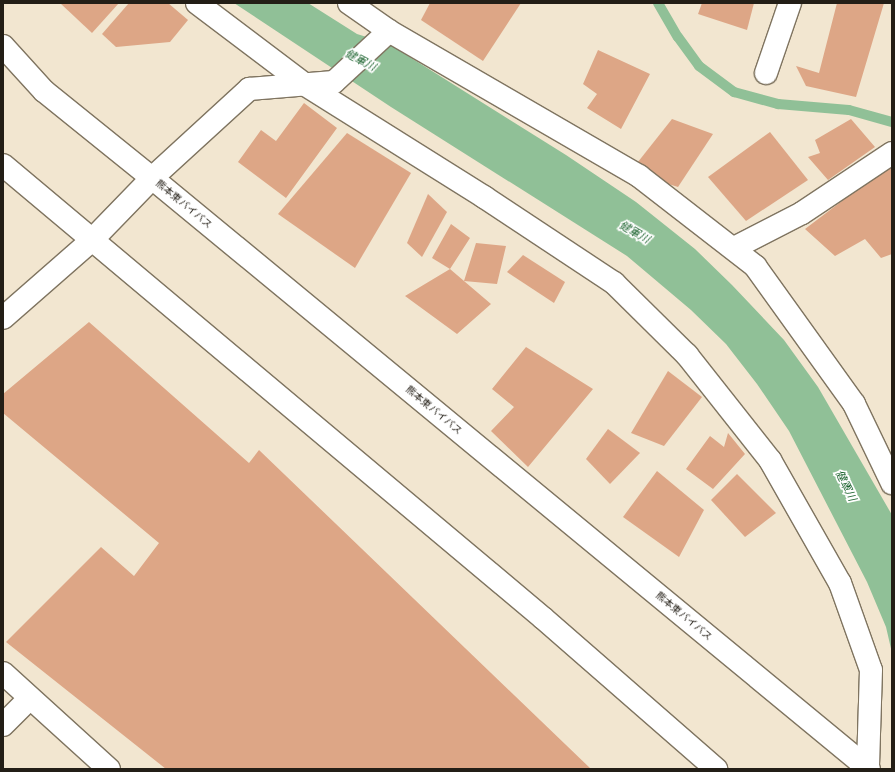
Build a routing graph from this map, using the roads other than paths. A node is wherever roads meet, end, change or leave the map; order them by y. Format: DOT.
graph roads {
  1 [pos="197,3"];
  2 [pos="349,3"];
  3 [pos="790,3"];
  4 [pos="389,31"];
  5 [pos="3,46"];
  6 [pos="766,73"];
  7 [pos="304,84"];
  8 [pos="892,153"];
  9 [pos="3,165"];
  10 [pos="152,178"];
  11 [pos="92,240"];
  12 [pos="734,248"];
  13 [pos="3,318"];
  14 [pos="892,483"];
  15 [pos="3,673"];
  16 [pos="30,698"];
  17 [pos="3,725"];
  18 [pos="109,769"];
  19 [pos="716,769"];
  20 [pos="869,769"];
  1 -- 7 [label="main road"];
  2 -- 4 [label="main road"];
  3 -- 6 [label="main road"];
  4 -- 7 [label="main road"];
  4 -- 12 [label="main road"];
  5 -- 10 [label="main road, 熊本東バイパス"];
  7 -- 10 [label="main road"];
  7 -- 20 [label="main road"];
  8 -- 12 [label="main road"];
  9 -- 11 [label="main road"];
  10 -- 11 [label="main road"];
  10 -- 20 [label="main road, 熊本東バイパス"];
  11 -- 13 [label="main road"];
  11 -- 19 [label="main road"];
  12 -- 14 [label="main road"];
  15 -- 16 [label="main road"];
  16 -- 17 [label="main road"];
  16 -- 18 [label="main road"];
}
